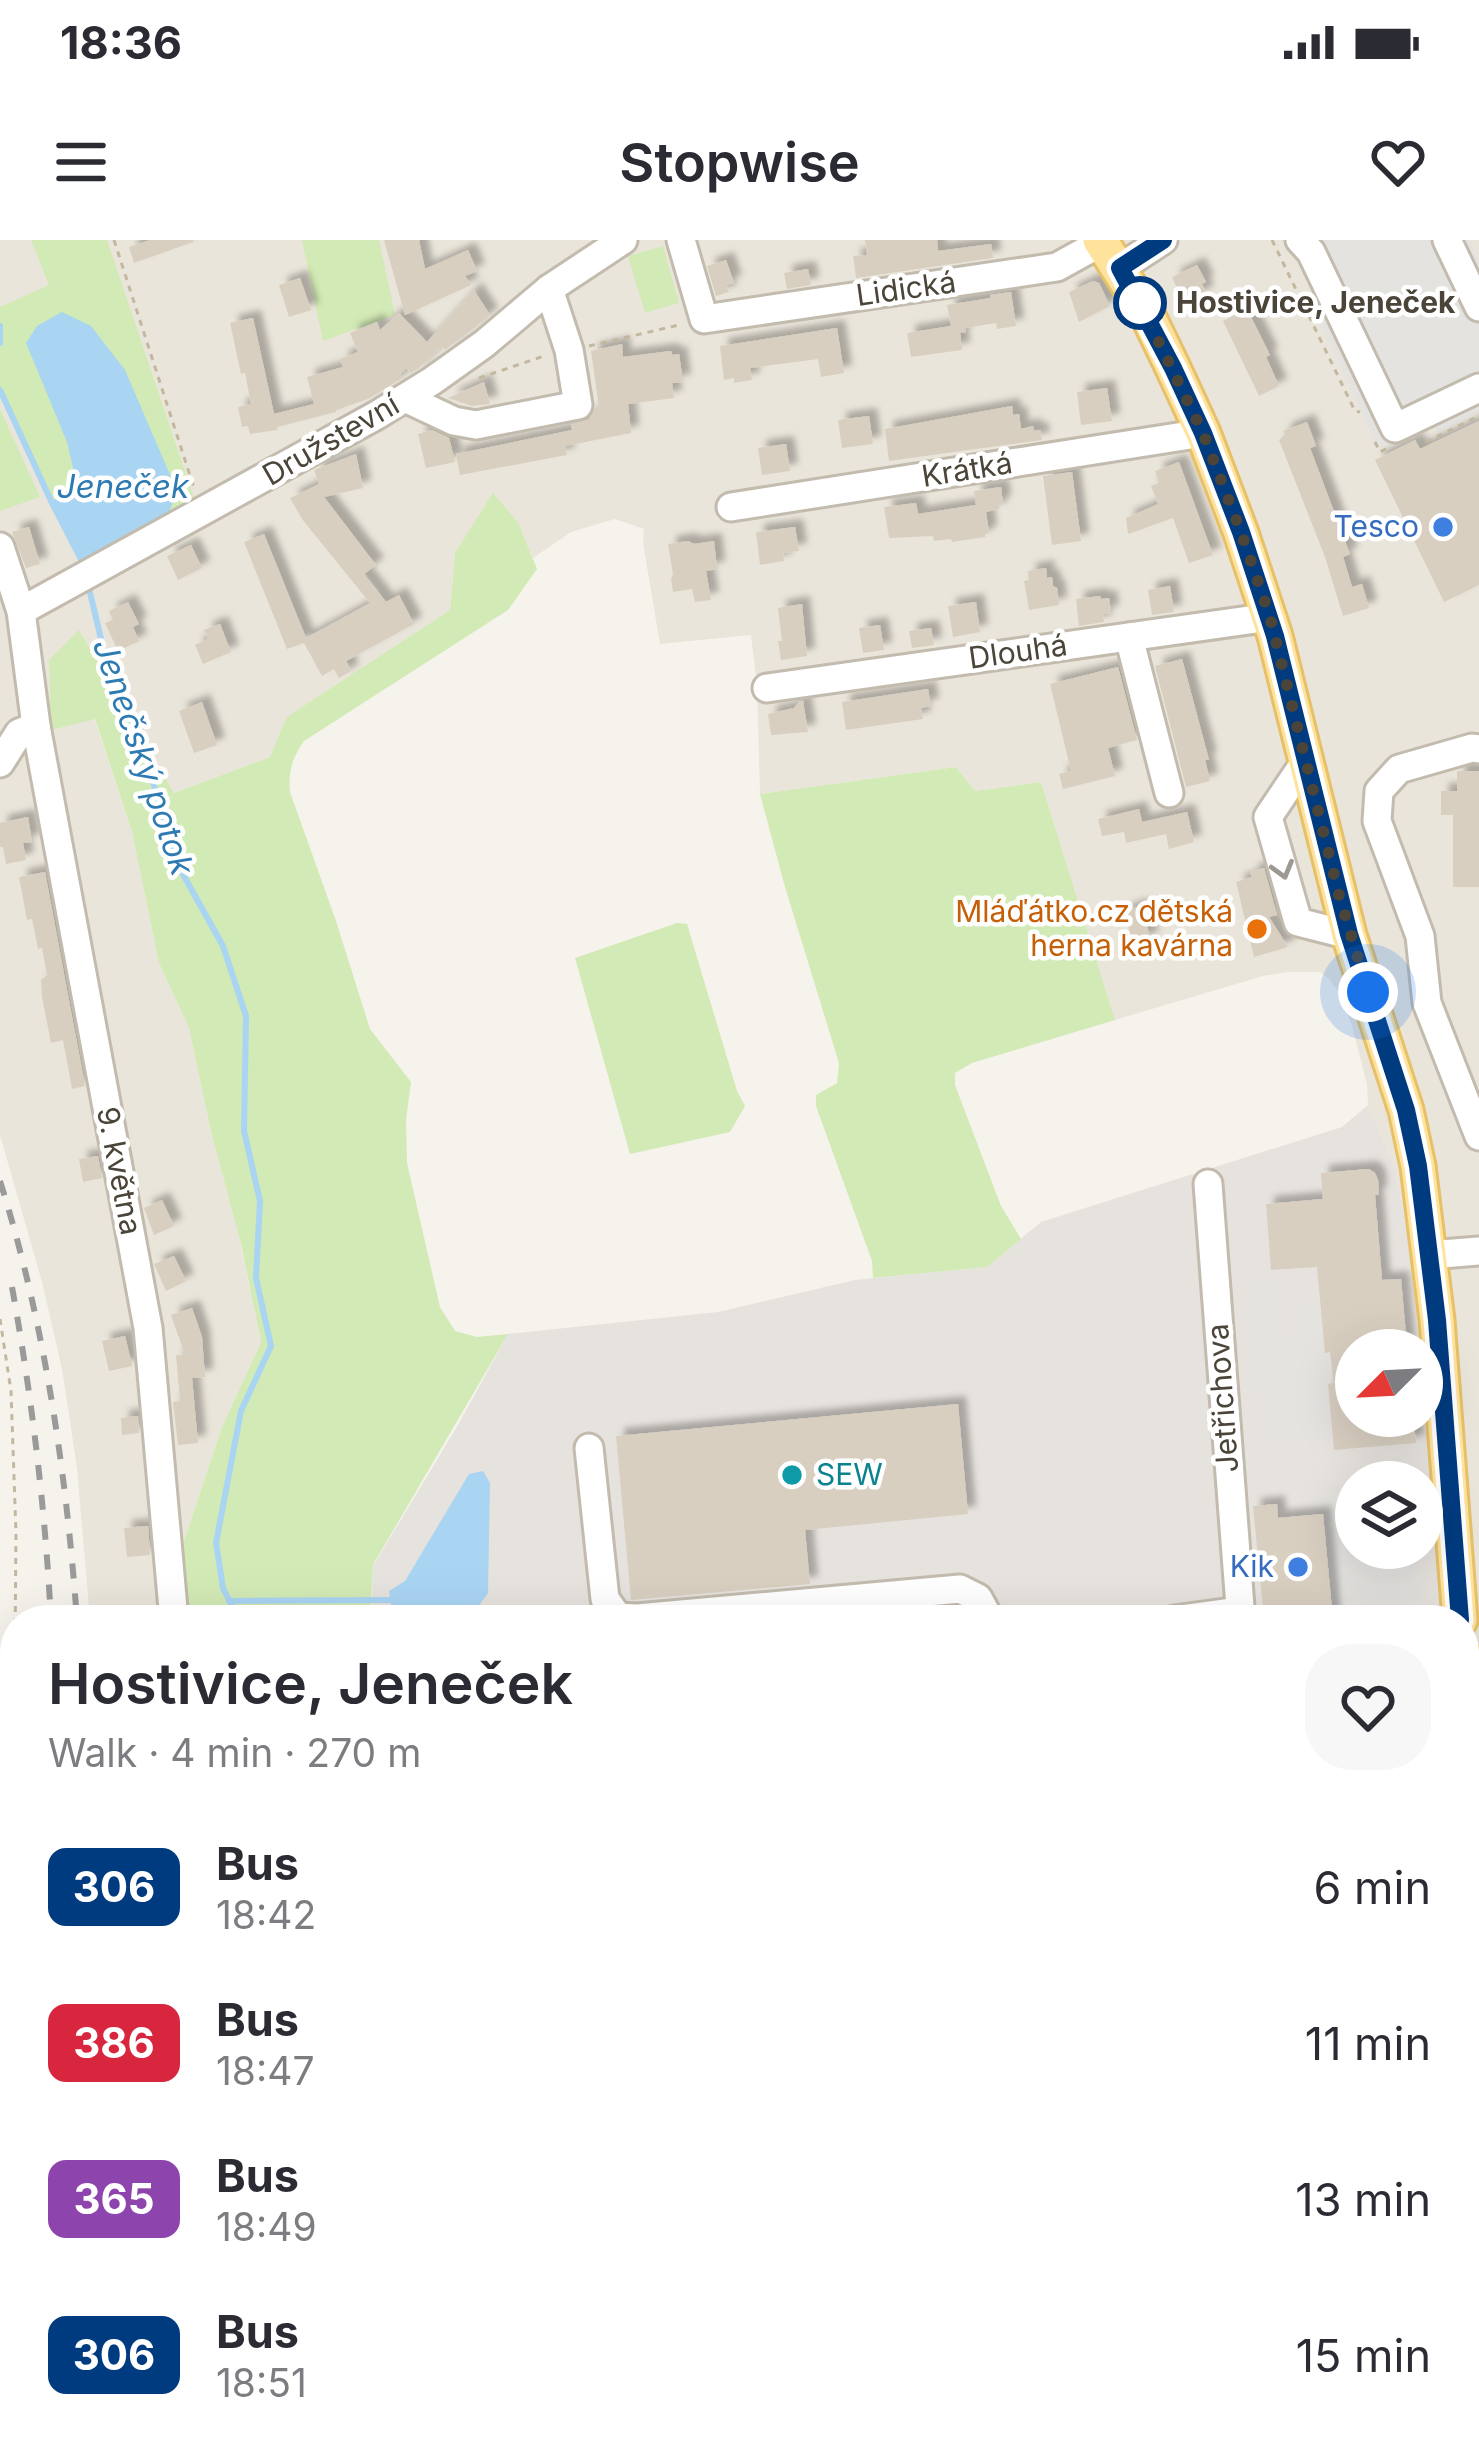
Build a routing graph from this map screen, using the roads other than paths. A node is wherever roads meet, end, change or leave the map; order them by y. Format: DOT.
graph roads {
  1 [pos="623,240"];
  2 [pos="681,240"];
  3 [pos="1163,240"];
  4 [pos="1447,240"];
  5 [pos="1316,244"];
  6 [pos="1107,250"];
  7 [pos="549,289"];
  8 [pos="1479,307"];
  9 [pos="1479,388"];
  10 [pos="405,398"];
  11 [pos="1203,433"];
  12 [pos="731,508"];
  13 [pos="0,547"];
  14 [pos="22,611"];
  15 [pos="1270,617"];
  16 [pos="1129,637"];
  17 [pos="766,688"];
  18 [pos="36,726"];
  19 [pos="1479,749"];
  20 [pos="1305,762"];
  21 [pos="0,764"];
  22 [pos="1169,793"];
  23 [pos="1349,934"];
  24 [pos="1479,1136"];
  25 [pos="1208,1184"];
  26 [pos="1479,1251"];
  27 [pos="1429,1255"];
  28 [pos="589,1448"];
  29 [pos="173,1605"];
  30 [pos="609,1605"];
  31 [pos="782,1605"];
  32 [pos="982,1605"];
  33 [pos="1239,1605"];
  34 [pos="1459,1605"];
  1 -- 7 [label="street, Družstevní"];
  2 -- 6 [label="street, Lidická"];
  3 -- 6 [label="street, Lidická"];
  4 -- 8 [label="street"];
  5 -- 9 [label="street"];
  6 -- 11 [label="main road"];
  7 -- 10 [label="street, Družstevní"];
  7 -- 10 [label="street"];
  10 -- 14 [label="street, Družstevní"];
  11 -- 12 [label="street, Krátká"];
  11 -- 15 [label="main road"];
  13 -- 14 [label="street, 9. května"];
  14 -- 18 [label="street, 9. května"];
  15 -- 16 [label="street, Dlouhá"];
  15 -- 20 [label="main road"];
  16 -- 17 [label="street, Dlouhá"];
  16 -- 22 [label="street"];
  18 -- 21 [label="street"];
  18 -- 29 [label="street, 9. května"];
  19 -- 24 [label="street"];
  20 -- 23 [label="main road"];
  20 -- 23 [label="street, one-way"];
  23 -- 27 [label="main road"];
  25 -- 33 [label="street, Jetřichova"];
  26 -- 27 [label="street"];
  27 -- 34 [label="main road"];
  28 -- 30 [label="street"];
  31 -- 32 [label="street"];
}
